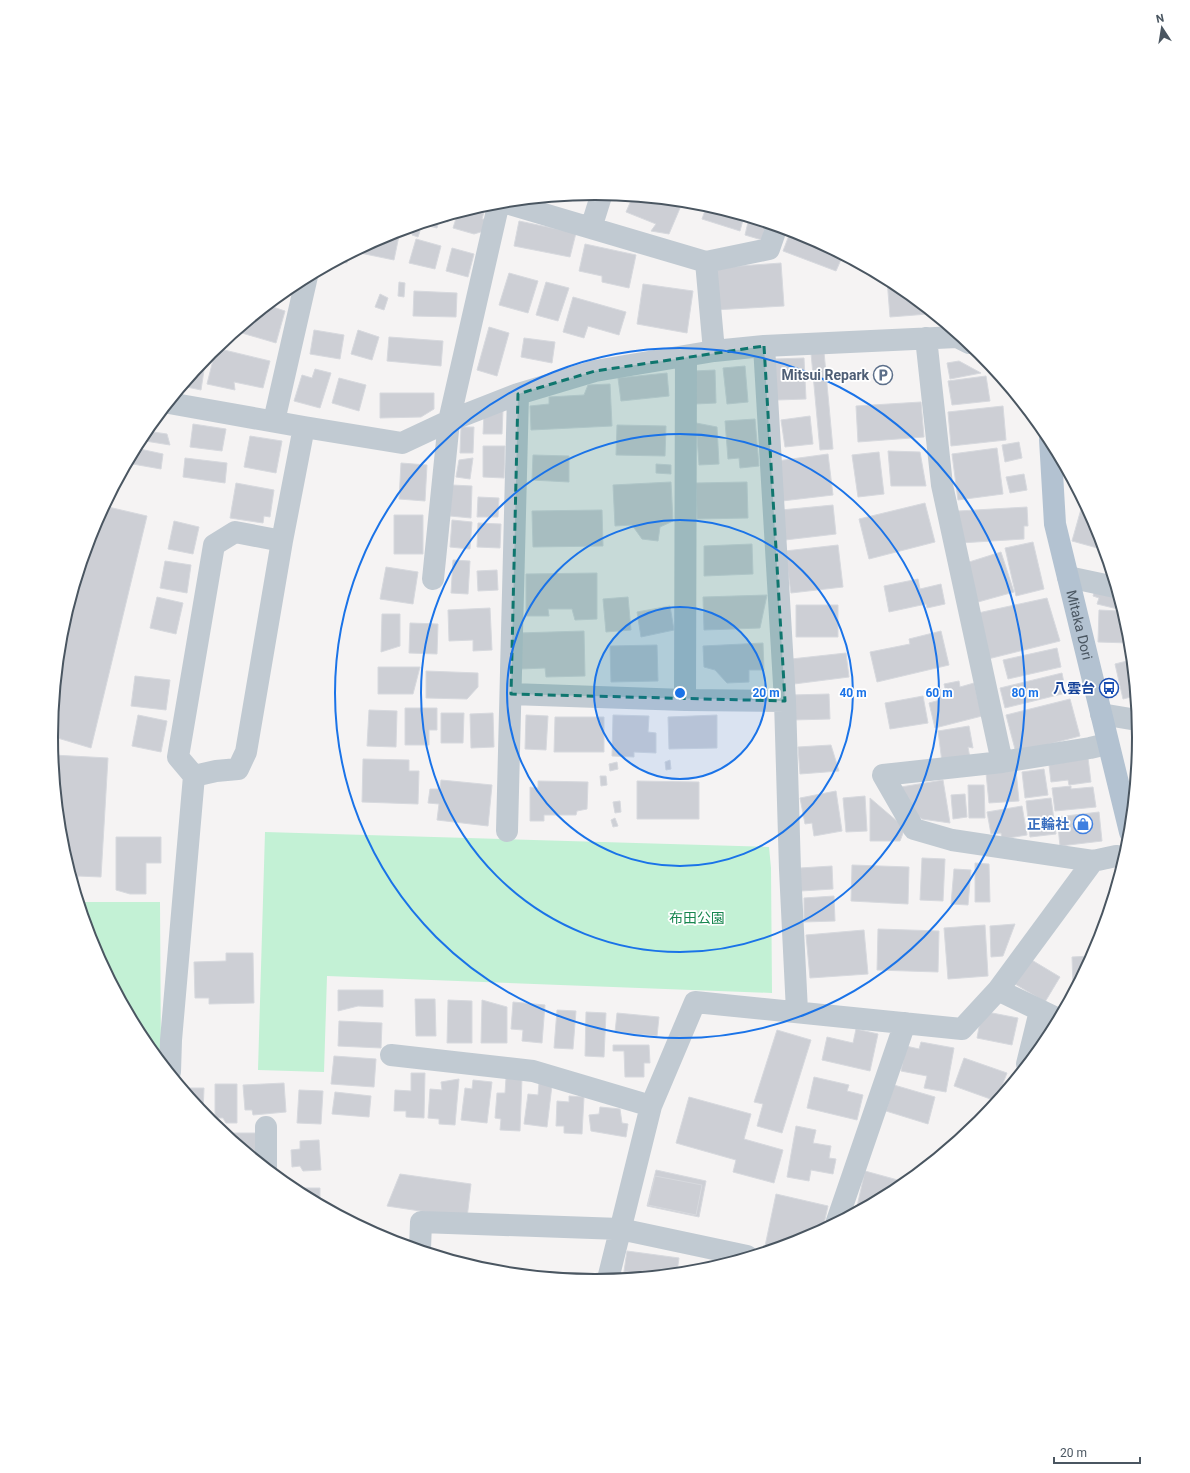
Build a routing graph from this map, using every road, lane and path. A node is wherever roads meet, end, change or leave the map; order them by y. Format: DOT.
graph roads {
  1 [pos="600,200"];
  2 [pos="515,206"];
  3 [pos="497,209"];
  4 [pos="591,228"];
  5 [pos="775,231"];
  6 [pos="706,262"];
  7 [pos="305,285"];
  8 [pos="953,337"];
  9 [pos="926,338"];
  10 [pos="764,346"];
  11 [pos="714,351"];
  12 [pos="686,356"];
  13 [pos="518,394"];
  14 [pos="174,404"];
  15 [pos="274,421"];
  16 [pos="449,421"];
  17 [pos="304,427"];
  18 [pos="1051,454"];
  19 [pos="282,541"];
  20 [pos="1068,577"];
  21 [pos="433,579"];
  22 [pos="1110,585"];
  23 [pos="511,694"];
  24 [pos="685,700"];
  25 [pos="785,701"];
  26 [pos="1101,714"];
  27 [pos="1132,719"];
  28 [pos="1107,744"];
  29 [pos="1002,762"];
  30 [pos="194,776"];
  31 [pos="1126,816"];
  32 [pos="507,831"];
  33 [pos="1118,856"];
  34 [pos="1093,861"];
  35 [pos="998,990"];
  36 [pos="797,1011"];
  37 [pos="1049,1015"];
  38 [pos="905,1023"];
  39 [pos="1038,1039"];
  40 [pos="391,1056"];
  41 [pos="170,1065"];
  42 [pos="651,1106"];
  43 [pos="266,1127"];
  44 [pos="266,1161"];
  45 [pos="839,1215"];
  46 [pos="620,1229"];
  47 [pos="420,1244"];
  48 [pos="737,1254"];
  49 [pos="609,1273"];
  1 -- 4 [label="street"];
  2 -- 4 [label="street"];
  3 -- 16 [label="street"];
  4 -- 6 [label="street"];
  5 -- 6 [label="street"];
  6 -- 11 [label="street"];
  7 -- 15 [label="street"];
  8 -- 9 [label="street"];
  9 -- 10 [label="street"];
  9 -- 29 [label="street"];
  10 -- 11 [label="street"];
  10 -- 25 [label="street"];
  11 -- 12 [label="street"];
  12 -- 13 [label="street"];
  12 -- 24 [label="street"];
  13 -- 16 [label="street"];
  13 -- 23 [label="street"];
  14 -- 15 [label="street"];
  15 -- 17 [label="street"];
  16 -- 17 [label="street"];
  16 -- 21 [label="street"];
  17 -- 19 [label="street"];
  18 -- 20 [label="main road, Mitaka Dori"];
  19 -- 30 [label="street"];
  19 -- 30 [label="street"];
  20 -- 22 [label="street"];
  20 -- 26 [label="main road, Mitaka Dori"];
  23 -- 24 [label="street"];
  23 -- 32 [label="street"];
  24 -- 25 [label="street"];
  25 -- 36 [label="street"];
  26 -- 27 [label="street"];
  26 -- 28 [label="main road, Mitaka Dori"];
  28 -- 29 [label="street"];
  28 -- 31 [label="main road, Mitaka Dori"];
  29 -- 34 [label="street"];
  30 -- 41 [label="street"];
  33 -- 34 [label="street"];
  34 -- 35 [label="street"];
  35 -- 37 [label="street"];
  35 -- 38 [label="street"];
  36 -- 38 [label="street"];
  36 -- 42 [label="street"];
  37 -- 39 [label="street"];
  38 -- 45 [label="street"];
  40 -- 42 [label="street"];
  42 -- 46 [label="street"];
  43 -- 44 [label="street"];
  46 -- 47 [label="street"];
  46 -- 48 [label="street"];
  46 -- 49 [label="street"];
}
